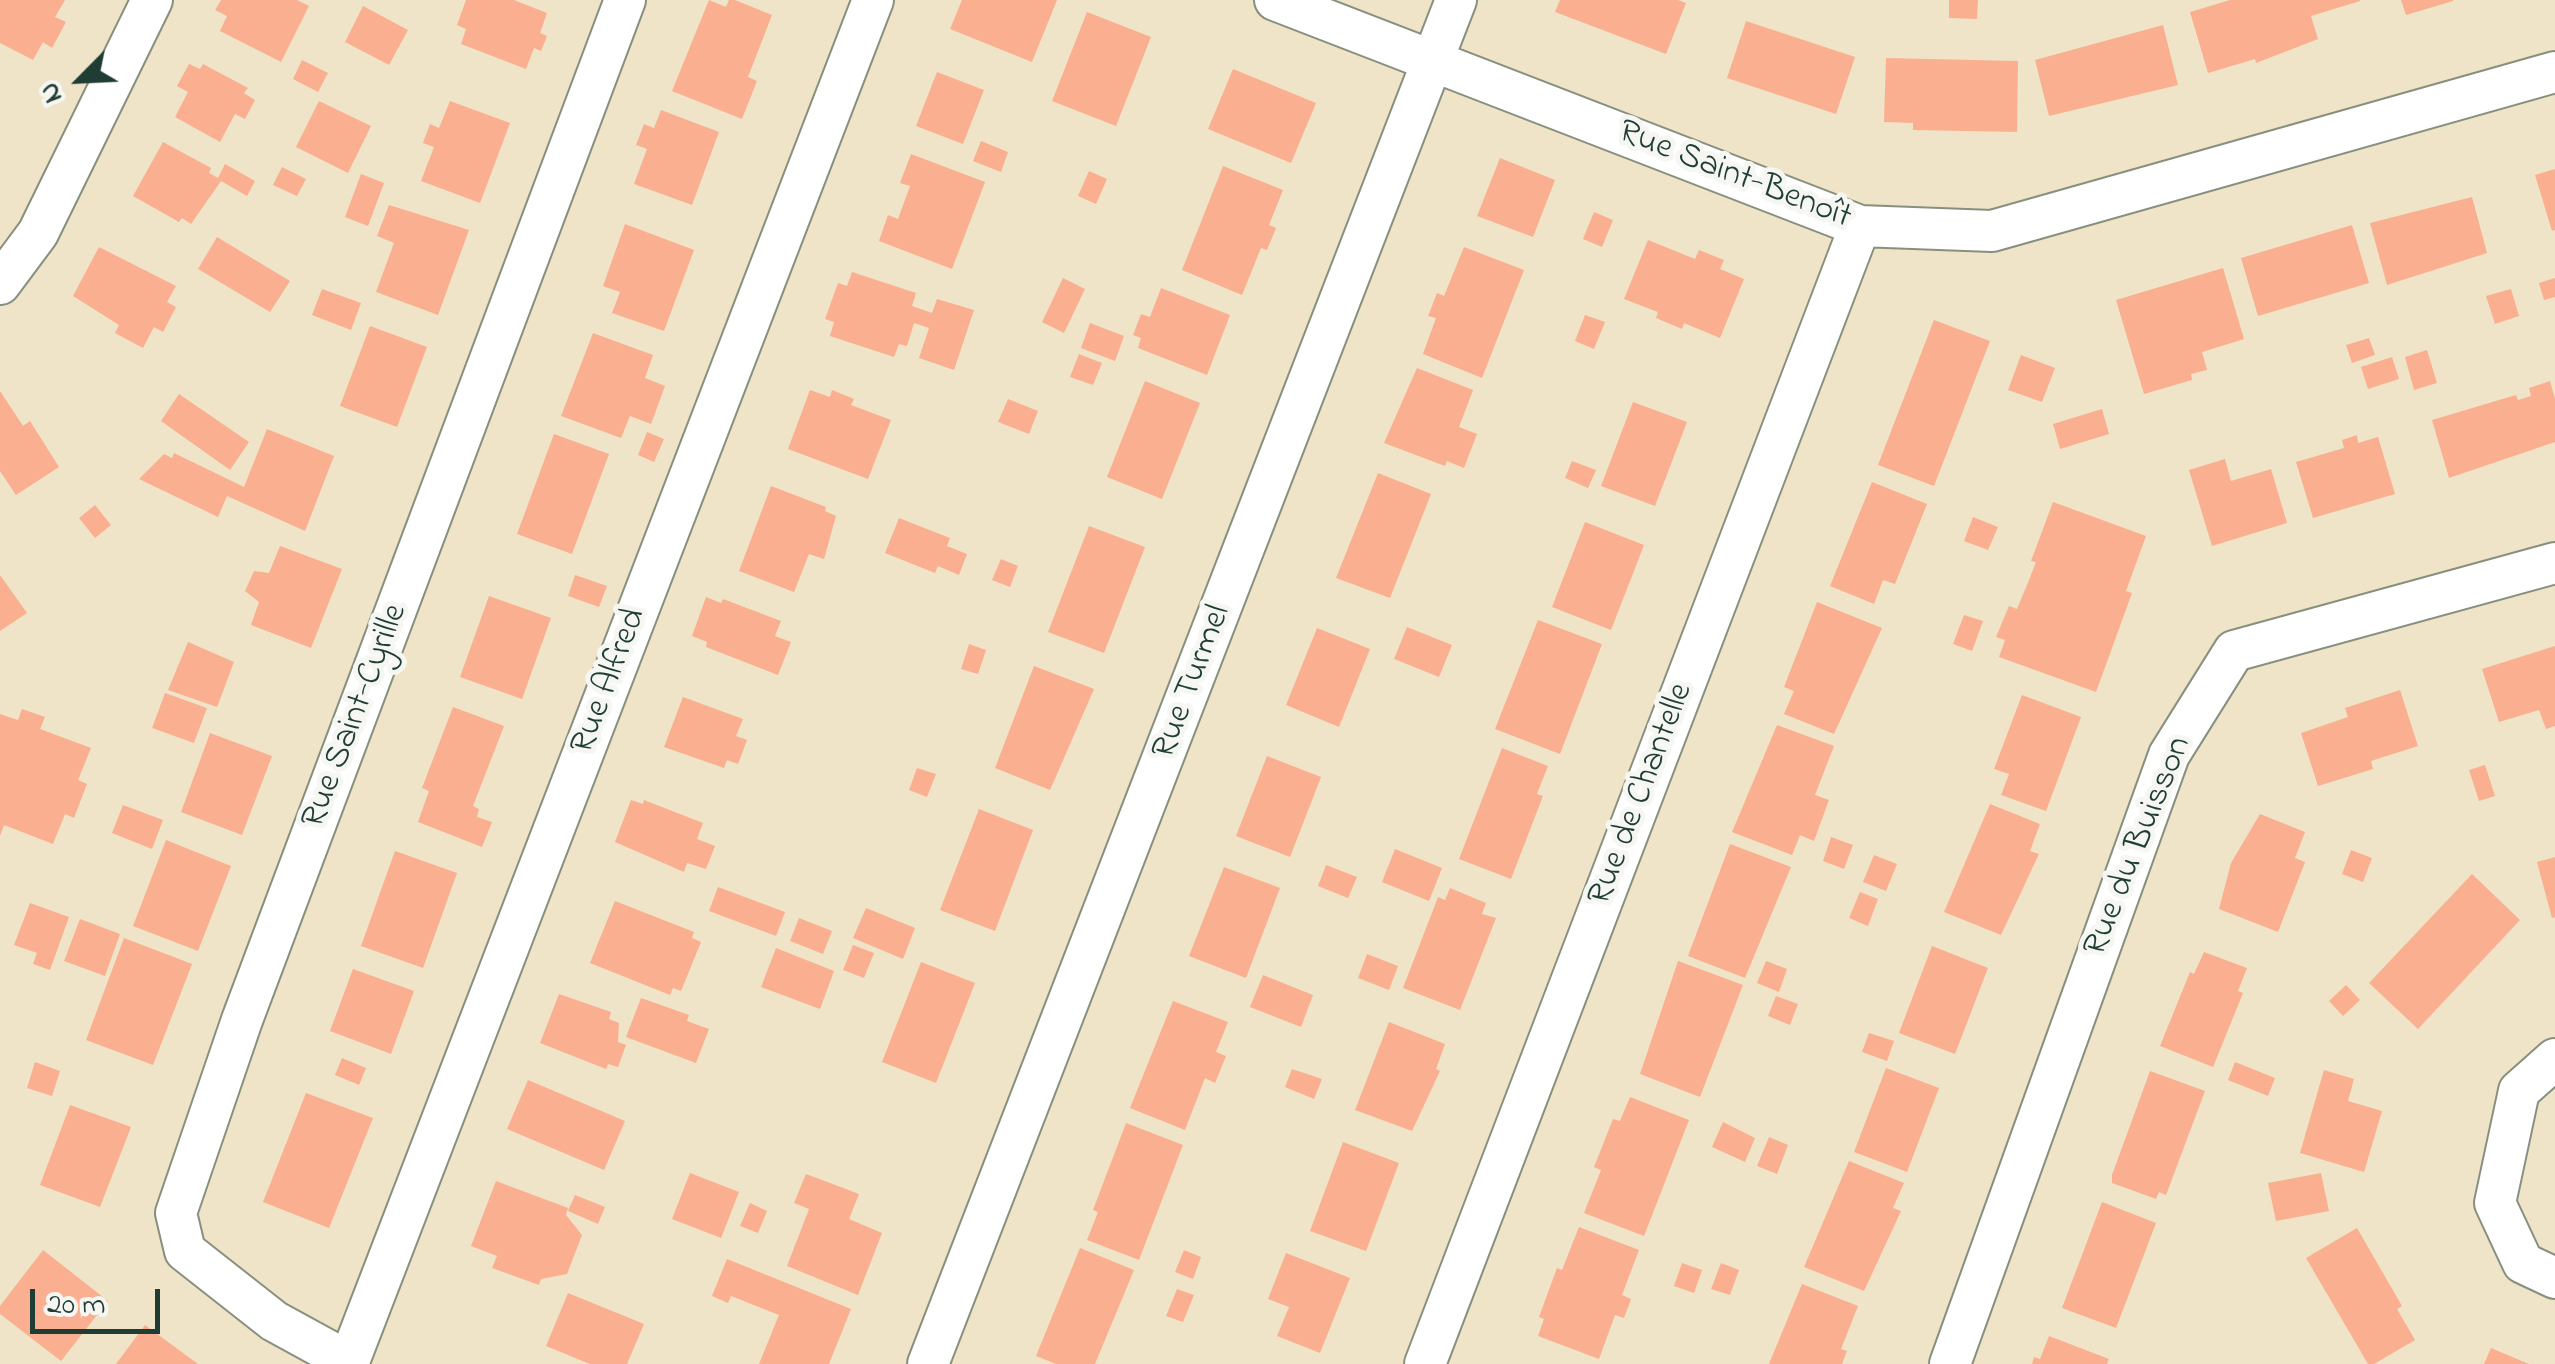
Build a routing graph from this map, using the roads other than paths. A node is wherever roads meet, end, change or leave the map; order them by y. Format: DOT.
graph roads {
  1 [pos="152,0"];
  2 [pos="625,0"];
  3 [pos="874,0"];
  4 [pos="1274,0"];
  5 [pos="1456,0"];
  6 [pos="1432,64"];
  7 [pos="2555,72"];
  8 [pos="1860,226"];
  9 [pos="0,284"];
  10 [pos="2555,563"];
  11 [pos="2555,1059"];
  12 [pos="2555,1278"];
  13 [pos="348,1363"];
  14 [pos="928,1364"];
  15 [pos="1425,1364"];
  16 [pos="1950,1364"];
  1 -- 9 [label="street"];
  2 -- 13 [label="street, Rue Saint-Cyrille"];
  3 -- 13 [label="street, Rue Alfred"];
  4 -- 6 [label="street, Rue Saint-Benoît"];
  5 -- 6 [label="street, Rue Turmel"];
  6 -- 8 [label="street, Rue Saint-Benoît"];
  6 -- 14 [label="street, Rue Turmel"];
  7 -- 8 [label="street, Rue Saint-Benoît"];
  8 -- 15 [label="street, Rue de Chantelle"];
  10 -- 16 [label="street, Rue du Buisson"];
  11 -- 12 [label="street"];
}
